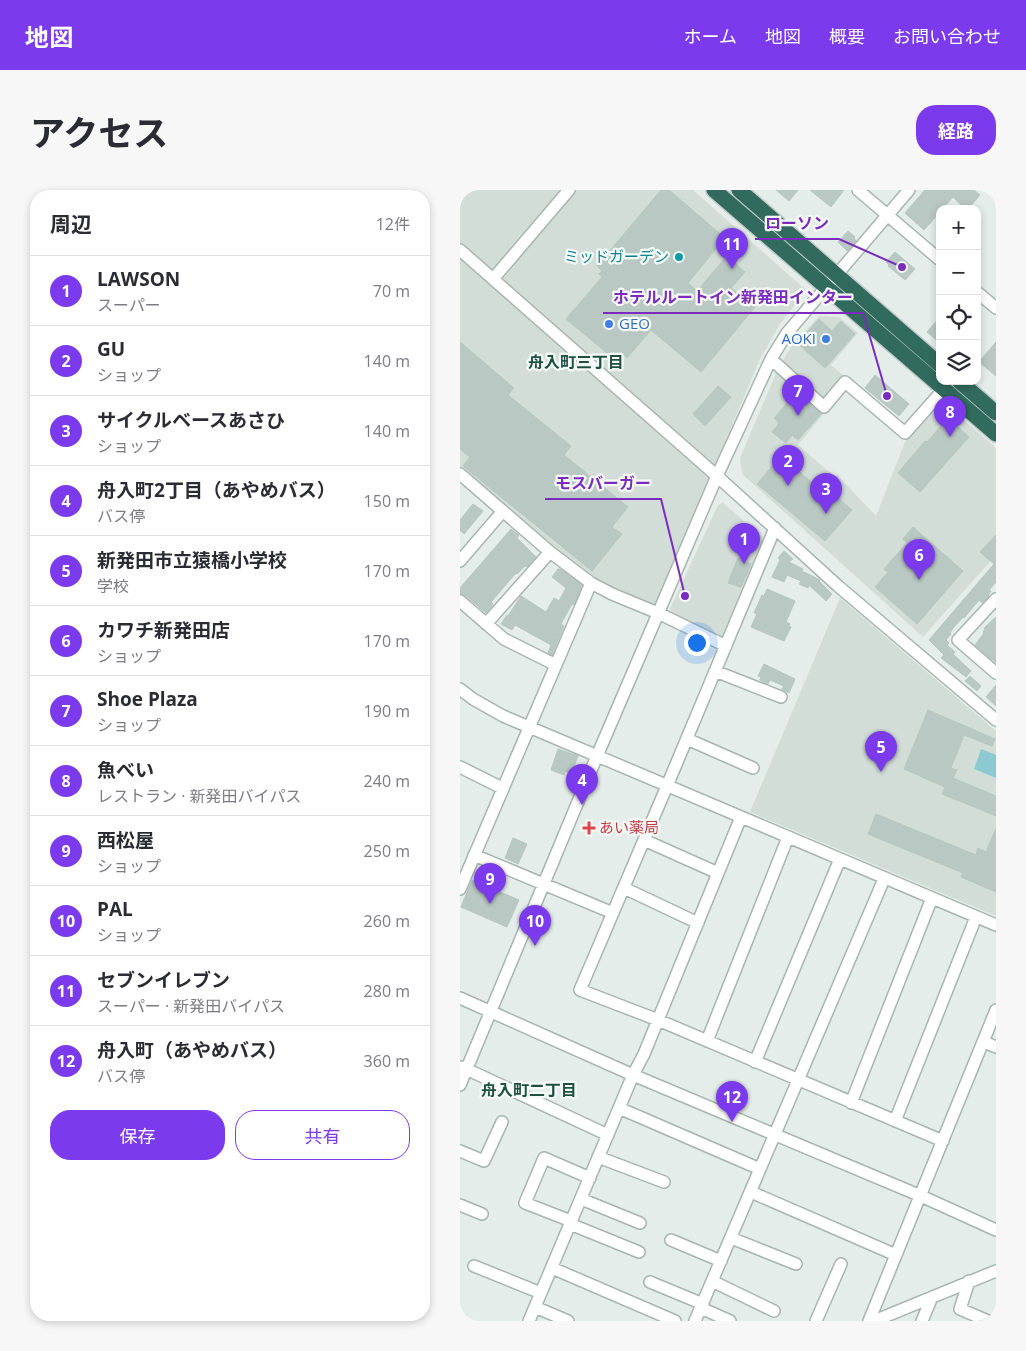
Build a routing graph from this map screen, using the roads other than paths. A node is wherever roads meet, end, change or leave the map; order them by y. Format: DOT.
graph roads {
  1 [pos="568,190"];
  2 [pos="714,190"];
  3 [pos="738,190"];
  4 [pos="858,190"];
  5 [pos="909,190"];
  6 [pos="887,215"];
  7 [pos="460,250"];
  8 [pos="936,257"];
  9 [pos="493,279"];
  10 [pos="832,282"];
  11 [pos="981,295"];
  12 [pos="996,308"];
  13 [pos="771,359"];
  14 [pos="936,362"];
  15 [pos="964,385"];
  16 [pos="944,389"];
  17 [pos="996,413"];
  18 [pos="996,434"];
  19 [pos="460,474"];
  20 [pos="718,476"];
  21 [pos="503,511"];
  22 [pos="775,528"];
  23 [pos="550,552"];
  24 [pos="460,561"];
  25 [pos="591,583"];
  26 [pos="996,599"];
  27 [pos="460,601"];
  28 [pos="658,613"];
  29 [pos="486,624"];
  30 [pos="726,646"];
  31 [pos="556,665"];
  32 [pos="715,671"];
  33 [pos="996,673"];
  34 [pos="460,689"];
  35 [pos="780,697"];
  36 [pos="996,720"];
  37 [pos="530,727"];
  38 [pos="687,739"];
  39 [pos="597,756"];
  40 [pos="460,766"];
  41 [pos="753,768"];
  42 [pos="668,786"];
  43 [pos="502,788"];
  44 [pos="741,818"];
  45 [pos="788,838"];
  46 [pos="644,840"];
  47 [pos="474,855"];
  48 [pos="840,859"];
  49 [pos="718,873"];
  50 [pos="884,879"];
  51 [pos="543,884"];
  52 [pos="624,888"];
  53 [pos="460,889"];
  54 [pos="932,898"];
  55 [pos="613,913"];
  56 [pos="976,917"];
  57 [pos="698,923"];
  58 [pos="996,925"];
  59 [pos="460,998"];
  60 [pos="996,1010"];
  61 [pos="491,1011"];
  62 [pos="658,1020"];
  63 [pos="707,1041"];
  64 [pos="984,1042"];
  65 [pos="996,1047"];
  66 [pos="755,1062"];
  67 [pos="463,1068"];
  68 [pos="633,1076"];
  69 [pos="798,1080"];
  70 [pos="460,1085"];
  71 [pos="851,1103"];
  72 [pos="619,1108"];
  73 [pos="894,1121"];
  74 [pos="502,1122"];
  75 [pos="608,1135"];
  76 [pos="775,1135"];
  77 [pos="943,1141"];
  78 [pos="460,1151"];
  79 [pos="598,1157"];
  80 [pos="760,1169"];
  81 [pos="590,1178"];
  82 [pos="664,1182"];
  83 [pos="751,1192"];
  84 [pos="921,1196"];
  85 [pos="581,1199"];
  86 [pos="460,1205"];
  87 [pos="482,1214"];
  88 [pos="571,1223"];
  89 [pos="640,1223"];
  90 [pos="996,1230"];
  91 [pos="731,1238"];
  92 [pos="671,1240"];
  93 [pos="639,1252"];
  94 [pos="896,1255"];
  95 [pos="721,1261"];
  96 [pos="796,1264"];
  97 [pos="841,1264"];
  98 [pos="474,1266"];
  99 [pos="552,1268"];
  100 [pos="996,1271"];
  101 [pos="712,1281"];
  102 [pos="969,1281"];
  103 [pos="650,1282"];
  104 [pos="541,1294"];
  105 [pos="932,1297"];
  106 [pos="702,1306"];
  107 [pos="535,1307"];
  108 [pos="774,1311"];
  109 [pos="529,1321"];
  110 [pos="568,1321"];
  111 [pos="675,1321"];
  112 [pos="696,1321"];
  113 [pos="730,1321"];
  114 [pos="816,1321"];
  115 [pos="869,1321"];
  116 [pos="874,1321"];
  117 [pos="922,1321"];
  118 [pos="988,1321"];
  1 -- 9 [label="street"];
  2 -- 10 [label="highway"];
  3 -- 10 [label="highway"];
  4 -- 6 [label="street"];
  5 -- 6 [label="street"];
  6 -- 8 [label="street"];
  6 -- 10 [label="street"];
  7 -- 9 [label="street"];
  9 -- 20 [label="street"];
  10 -- 13 [label="street"];
  10 -- 14 [label="highway"];
  10 -- 16 [label="highway"];
  11 -- 12 [label="street"];
  13 -- 16 [label="street"];
  13 -- 20 [label="street"];
  15 -- 17 [label="highway"];
  16 -- 18 [label="highway"];
  19 -- 21 [label="street"];
  20 -- 22 [label="street"];
  20 -- 28 [label="street"];
  21 -- 23 [label="street"];
  21 -- 24 [label="street"];
  22 -- 30 [label="street"];
  22 -- 36 [label="street"];
  23 -- 25 [label="street"];
  23 -- 29 [label="street"];
  25 -- 28 [label="street"];
  25 -- 31 [label="street"];
  26 -- 33 [label="street"];
  27 -- 29 [label="street"];
  28 -- 30 [label="street"];
  28 -- 39 [label="street"];
  29 -- 31 [label="street"];
  30 -- 32 [label="street"];
  31 -- 37 [label="street"];
  32 -- 35 [label="street"];
  32 -- 38 [label="street"];
  34 -- 37 [label="street"];
  37 -- 39 [label="street"];
  37 -- 43 [label="street"];
  38 -- 41 [label="street"];
  38 -- 42 [label="street"];
  39 -- 42 [label="street"];
  39 -- 51 [label="street"];
  40 -- 43 [label="street"];
  42 -- 44 [label="street"];
  42 -- 46 [label="street"];
  43 -- 47 [label="street"];
  44 -- 45 [label="street"];
  44 -- 49 [label="street"];
  45 -- 48 [label="street"];
  45 -- 63 [label="street"];
  46 -- 49 [label="street"];
  46 -- 52 [label="street"];
  47 -- 51 [label="street"];
  47 -- 53 [label="street"];
  48 -- 50 [label="street"];
  48 -- 66 [label="street"];
  49 -- 57 [label="street"];
  50 -- 54 [label="street"];
  50 -- 69 [label="street"];
  51 -- 55 [label="street"];
  51 -- 61 [label="street"];
  52 -- 55 [label="street"];
  52 -- 57 [label="street"];
  54 -- 56 [label="street"];
  54 -- 71 [label="street"];
  55 -- 62 [label="street"];
  56 -- 58 [label="street"];
  56 -- 73 [label="street"];
  57 -- 62 [label="street"];
  59 -- 61 [label="street"];
  60 -- 64 [label="street"];
  61 -- 67 [label="street"];
  61 -- 68 [label="street"];
  62 -- 63 [label="street"];
  62 -- 68 [label="street"];
  63 -- 66 [label="street"];
  64 -- 65 [label="street"];
  64 -- 77 [label="street"];
  66 -- 69 [label="street"];
  67 -- 70 [label="street"];
  67 -- 75 [label="street"];
  68 -- 72 [label="street"];
  68 -- 76 [label="street"];
  69 -- 71 [label="street"];
  69 -- 76 [label="street"];
  71 -- 73 [label="street"];
  72 -- 75 [label="street"];
  72 -- 80 [label="street"];
  73 -- 77 [label="street"];
  74 -- 78 [label="street"];
  75 -- 79 [label="street"];
  76 -- 80 [label="street"];
  76 -- 84 [label="street"];
  77 -- 84 [label="street"];
  79 -- 81 [label="street"];
  79 -- 82 [label="street"];
  80 -- 83 [label="street"];
  81 -- 85 [label="street"];
  81 -- 88 [label="street"];
  83 -- 91 [label="street"];
  83 -- 94 [label="street"];
  84 -- 90 [label="street"];
  84 -- 94 [label="street"];
  85 -- 88 [label="street"];
  85 -- 89 [label="street"];
  86 -- 87 [label="street"];
  88 -- 93 [label="street"];
  88 -- 99 [label="street"];
  91 -- 95 [label="street"];
  91 -- 96 [label="street"];
  92 -- 95 [label="street"];
  94 -- 115 [label="street"];
  95 -- 101 [label="street"];
  97 -- 114 [label="street"];
  98 -- 104 [label="street"];
  99 -- 104 [label="street"];
  99 -- 111 [label="street"];
  100 -- 102 [label="street"];
  101 -- 106 [label="street"];
  101 -- 108 [label="street"];
  102 -- 105 [label="street"];
  102 -- 118 [label="street"];
  103 -- 106 [label="street"];
  104 -- 107 [label="street"];
  105 -- 116 [label="street"];
  105 -- 117 [label="street"];
  106 -- 112 [label="street"];
  106 -- 113 [label="street"];
  107 -- 109 [label="street"];
  107 -- 110 [label="street"];
}
